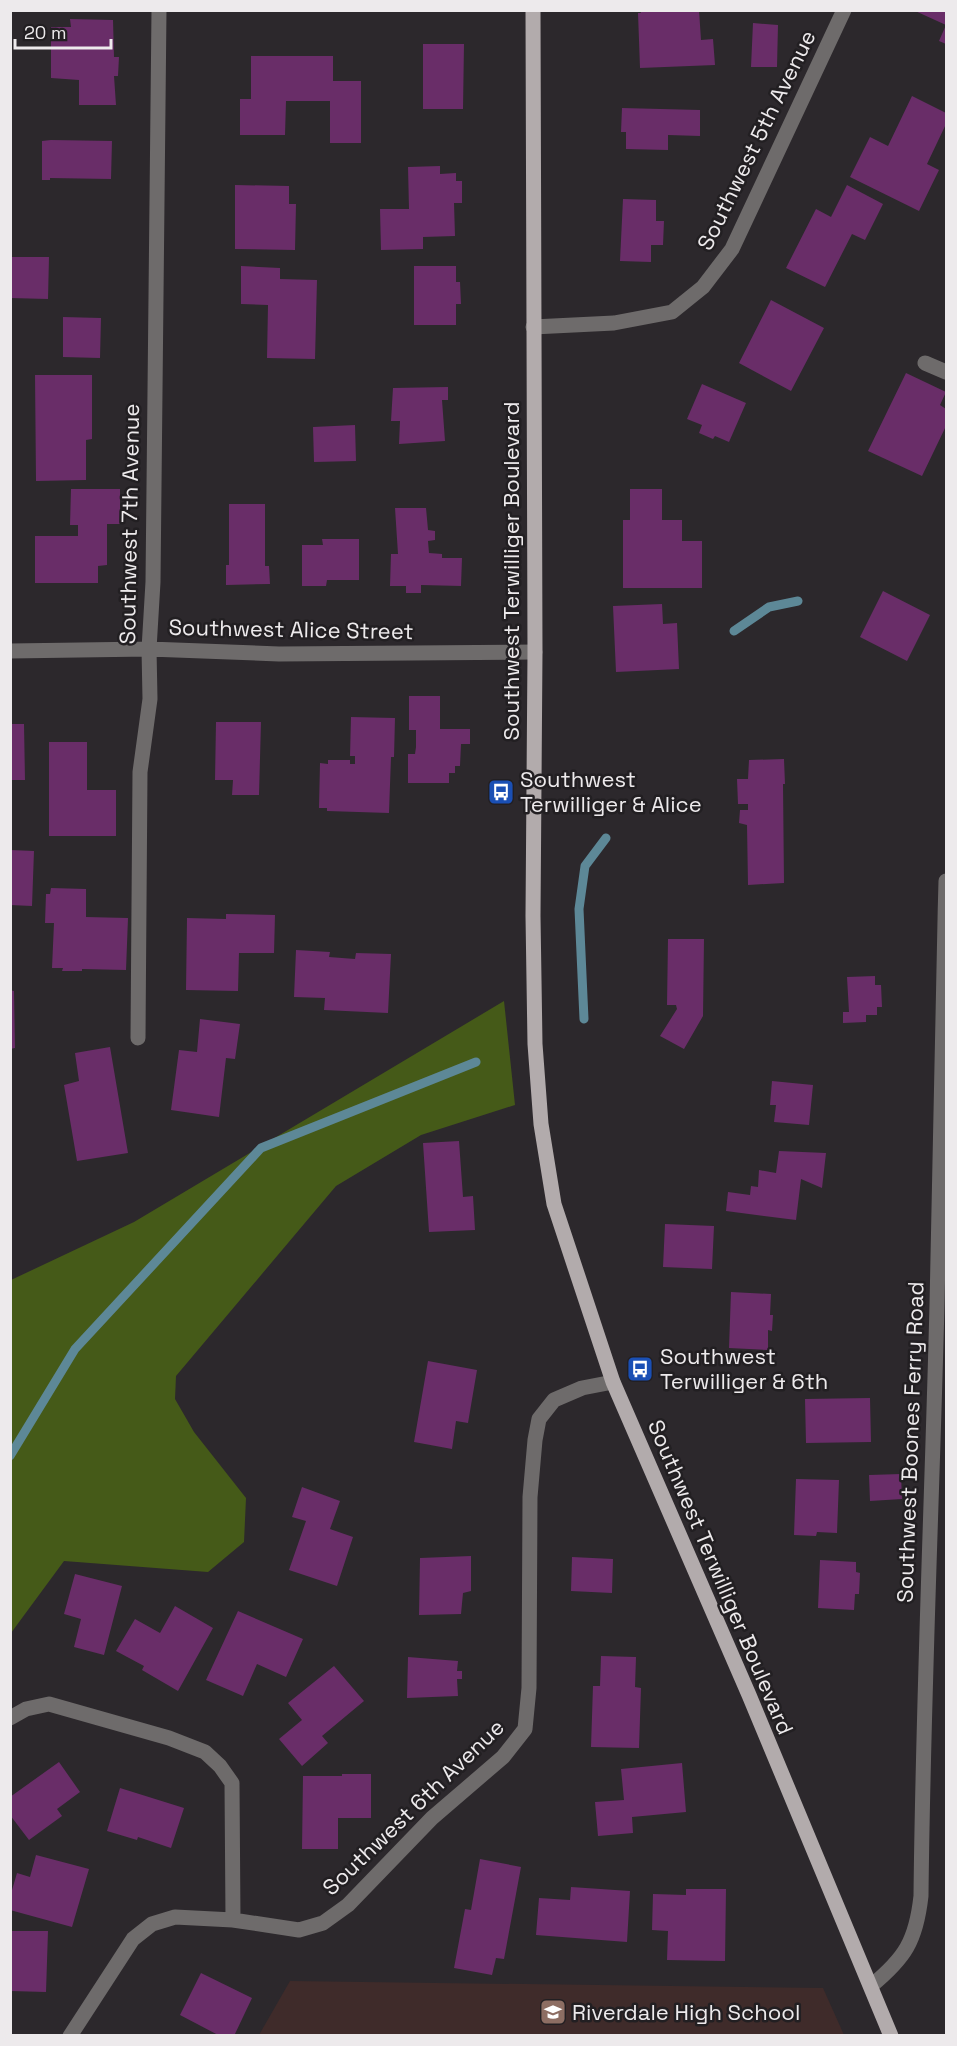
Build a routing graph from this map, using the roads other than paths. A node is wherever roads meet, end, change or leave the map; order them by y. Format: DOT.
graph roads {
  1 [pos="159,10"];
  2 [pos="533,10"];
  3 [pos="844,10"];
  4 [pos="533,327"];
  5 [pos="925,363"];
  6 [pos="946,372"];
  7 [pos="149,649"];
  8 [pos="10,651"];
  9 [pos="535,652"];
  10 [pos="946,881"];
  11 [pos="138,1038"];
  12 [pos="613,1382"];
  13 [pos="10,1719"];
  14 [pos="233,1920"];
  15 [pos="871,1986"];
  16 [pos="69,2036"];
  17 [pos="891,2036"];
  1 -- 7 [label="street, Southwest 7th Avenue"];
  2 -- 4 [label="main road, Southwest Terwilliger Boulevard"];
  3 -- 4 [label="street, Southwest 5th Avenue"];
  4 -- 9 [label="main road, Southwest Terwilliger Boulevard"];
  5 -- 6 [label="street"];
  7 -- 8 [label="street, Southwest Alice Street"];
  7 -- 9 [label="street, Southwest Alice Street"];
  7 -- 11 [label="street, Southwest 7th Avenue"];
  9 -- 12 [label="main road, Southwest Terwilliger Boulevard"];
  10 -- 15 [label="street, Southwest Boones Ferry Road"];
  12 -- 14 [label="street, Southwest 6th Avenue"];
  12 -- 15 [label="main road, Southwest Terwilliger Boulevard"];
  13 -- 14 [label="street"];
  14 -- 16 [label="street, Southwest 6th Avenue"];
  15 -- 17 [label="main road, Southwest Terwilliger Boulevard"];
}
